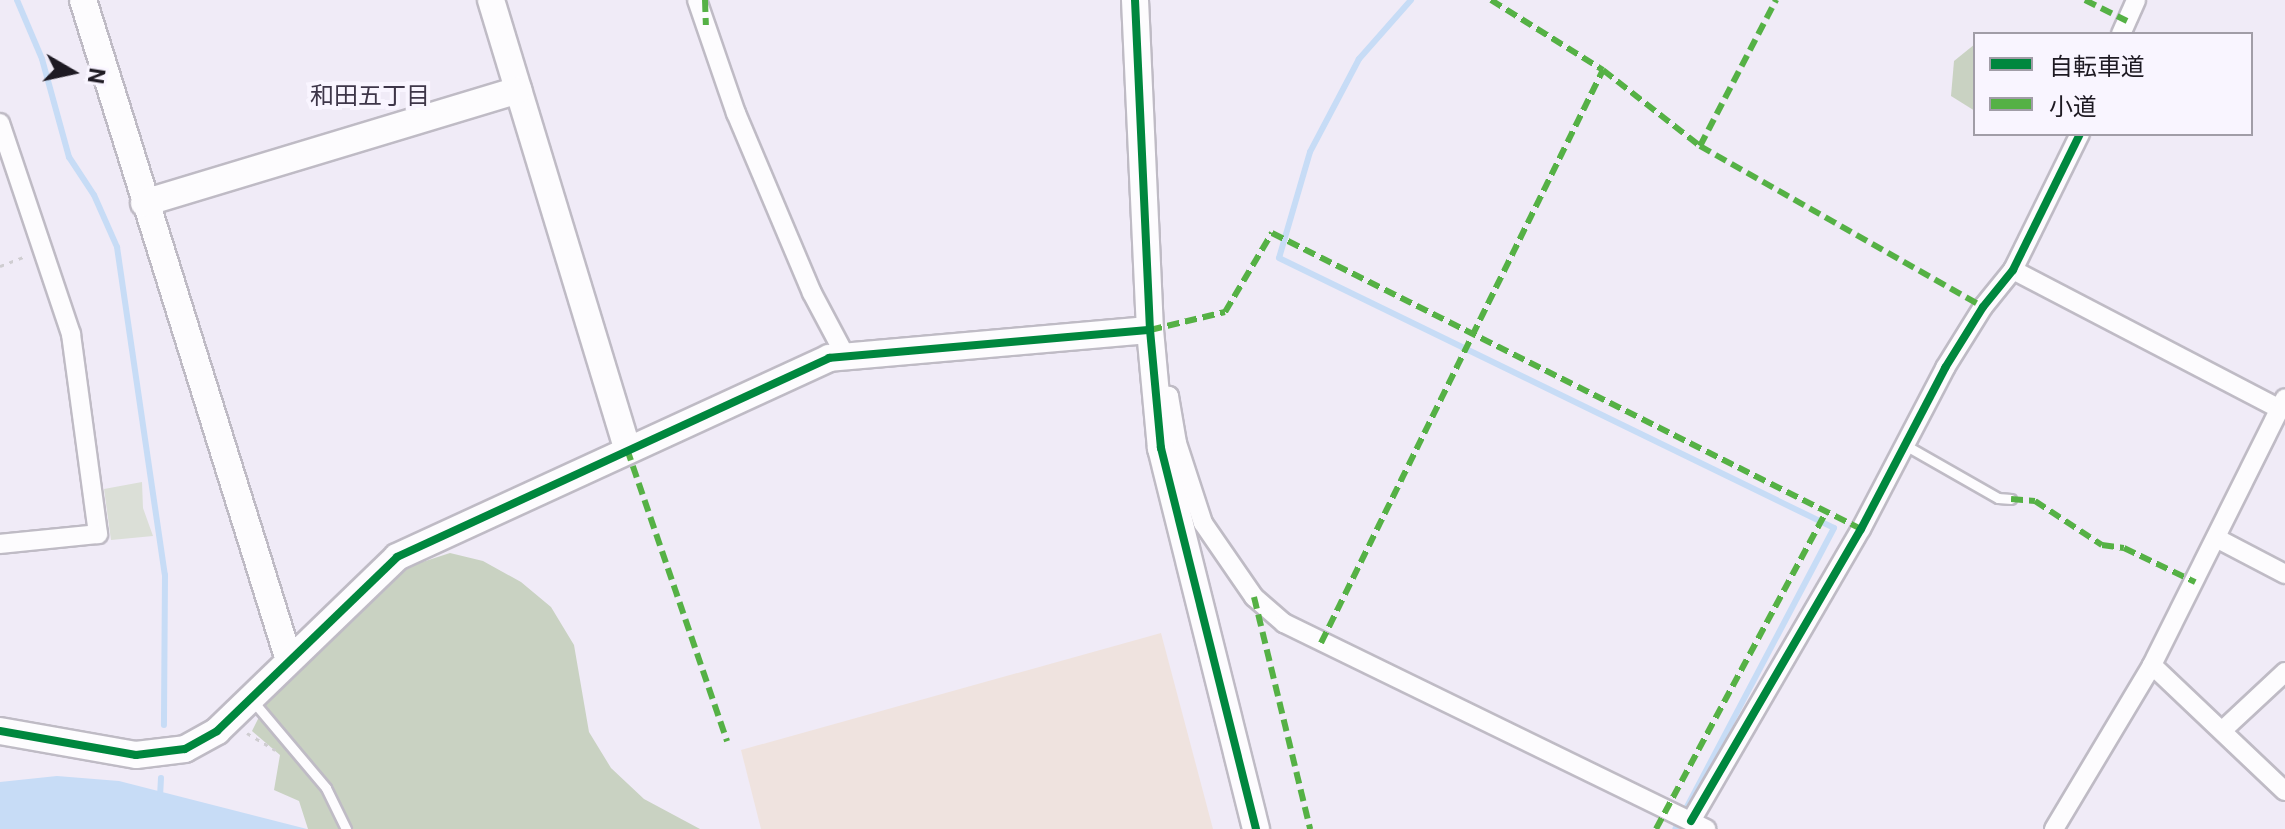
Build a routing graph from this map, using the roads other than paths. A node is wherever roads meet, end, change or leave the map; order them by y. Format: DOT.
graph roads {
  1 [pos="83,0"];
  2 [pos="491,0"];
  3 [pos="697,0"];
  4 [pos="1135,0"];
  5 [pos="2136,0"];
  6 [pos="2122,32"];
  7 [pos="518,90"];
  8 [pos="0,123"];
  9 [pos="2074,137"];
  10 [pos="144,203"];
  11 [pos="2013,270"];
  12 [pos="1150,330"];
  13 [pos="845,355"];
  14 [pos="1157,394"];
  15 [pos="2283,404"];
  16 [pos="1905,445"];
  17 [pos="627,449"];
  18 [pos="2011,499"];
  19 [pos="2216,538"];
  20 [pos="0,544"];
  21 [pos="2285,574"];
  22 [pos="289,660"];
  23 [pos="2152,665"];
  24 [pos="2285,672"];
  25 [pos="251,699"];
  26 [pos="2225,728"];
  27 [pos="0,731"];
  28 [pos="2285,791"];
  29 [pos="1699,825"];
  30 [pos="346,829"];
  31 [pos="1256,829"];
  32 [pos="2054,829"];
  1 -- 10 [label="street"];
  2 -- 7 [label="street"];
  3 -- 13 [label="street"];
  4 -- 12 [label="street"];
  5 -- 6 [label="street"];
  7 -- 10 [label="street"];
  7 -- 17 [label="street"];
  8 -- 20 [label="street"];
  9 -- 11 [label="street"];
  10 -- 22 [label="street"];
  11 -- 15 [label="street"];
  11 -- 16 [label="street"];
  12 -- 13 [label="street"];
  12 -- 14 [label="street"];
  13 -- 17 [label="street"];
  14 -- 29 [label="street"];
  14 -- 31 [label="street"];
  15 -- 19 [label="street"];
  16 -- 18 [label="lane"];
  16 -- 29 [label="street"];
  17 -- 22 [label="street"];
  19 -- 21 [label="street"];
  19 -- 23 [label="street"];
  22 -- 25 [label="street"];
  23 -- 26 [label="street"];
  23 -- 32 [label="street"];
  24 -- 26 [label="street"];
  25 -- 27 [label="street"];
  25 -- 30 [label="lane"];
  26 -- 28 [label="street"];
}
